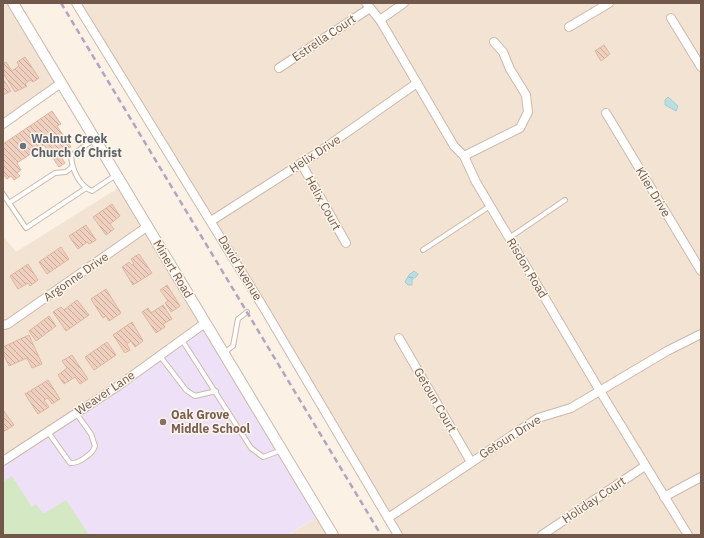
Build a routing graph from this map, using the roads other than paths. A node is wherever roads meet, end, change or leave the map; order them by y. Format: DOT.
graph roads {
  1 [pos="13,3"];
  2 [pos="404,3"];
  3 [pos="609,3"];
  4 [pos="79,4"];
  5 [pos="368,6"];
  6 [pos="671,18"];
  7 [pos="380,20"];
  8 [pos="569,27"];
  9 [pos="494,42"];
  10 [pos="701,67"];
  11 [pos="279,68"];
  12 [pos="61,83"];
  13 [pos="417,83"];
  14 [pos="606,113"];
  15 [pos="3,124"];
  16 [pos="95,139"];
  17 [pos="464,156"];
  18 [pos="301,163"];
  19 [pos="72,167"];
  20 [pos="117,175"];
  21 [pos="86,188"];
  22 [pos="3,194"];
  23 [pos="565,200"];
  24 [pos="9,203"];
  25 [pos="490,206"];
  26 [pos="211,221"];
  27 [pos="148,226"];
  28 [pos="509,238"];
  29 [pos="346,243"];
  30 [pos="423,250"];
  31 [pos="701,271"];
  32 [pos="247,312"];
  33 [pos="205,323"];
  34 [pos="3,324"];
  35 [pos="701,334"];
  36 [pos="399,338"];
  37 [pos="182,340"];
  38 [pos="223,353"];
  39 [pos="160,355"];
  40 [pos="216,391"];
  41 [pos="600,391"];
  42 [pos="76,413"];
  43 [pos="48,432"];
  44 [pos="282,450"];
  45 [pos="3,461"];
  46 [pos="471,462"];
  47 [pos="645,466"];
  48 [pos="701,477"];
  49 [pos="664,497"];
  50 [pos="388,518"];
  51 [pos="333,535"];
  52 [pos="398,535"];
  53 [pos="542,535"];
  54 [pos="688,535"];
  1 -- 12 [label="street, Minert Road"];
  2 -- 7 [label="street"];
  3 -- 8 [label="street"];
  4 -- 26 [label="street, David Avenue"];
  5 -- 7 [label="street, Risdon Road"];
  5 -- 11 [label="street, Estrella Court"];
  6 -- 10 [label="street"];
  7 -- 13 [label="street, Risdon Road"];
  9 -- 17 [label="street"];
  12 -- 15 [label="street"];
  12 -- 16 [label="street, Minert Road"];
  13 -- 17 [label="street, Risdon Road"];
  13 -- 18 [label="street, Helix Drive"];
  14 -- 31 [label="street, Klier Drive"];
  16 -- 19 [label="lane"];
  16 -- 20 [label="street, Minert Road"];
  17 -- 25 [label="street, Risdon Road"];
  18 -- 26 [label="street, Helix Drive"];
  18 -- 29 [label="street, Helix Court"];
  19 -- 21 [label="lane"];
  19 -- 24 [label="lane"];
  20 -- 21 [label="lane"];
  20 -- 27 [label="street, Minert Road"];
  21 -- 24 [label="lane"];
  22 -- 24 [label="lane"];
  23 -- 28 [label="lane"];
  25 -- 28 [label="street, Risdon Road"];
  25 -- 30 [label="lane"];
  26 -- 50 [label="street, David Avenue"];
  27 -- 33 [label="street, Minert Road"];
  27 -- 34 [label="street, Argonne Drive"];
  28 -- 41 [label="street, Risdon Road"];
  32 -- 38 [label="lane"];
  33 -- 37 [label="street, Weaver Lane"];
  33 -- 38 [label="street, Minert Road"];
  35 -- 41 [label="street, Getoun Drive"];
  36 -- 46 [label="street, Getoun Court"];
  37 -- 39 [label="street, Weaver Lane"];
  37 -- 40 [label="lane"];
  38 -- 44 [label="street, Minert Road"];
  39 -- 40 [label="lane"];
  39 -- 42 [label="street, Weaver Lane"];
  40 -- 44 [label="lane"];
  41 -- 46 [label="street, Getoun Drive"];
  41 -- 47 [label="street, Risdon Road"];
  42 -- 43 [label="street, Weaver Lane"];
  42 -- 43 [label="lane"];
  43 -- 45 [label="street, Weaver Lane"];
  44 -- 51 [label="street, Minert Road"];
  46 -- 50 [label="street, Getoun Drive"];
  47 -- 49 [label="street, Risdon Road"];
  47 -- 53 [label="street, Holiday Court"];
  48 -- 49 [label="street"];
  49 -- 54 [label="street, Risdon Road"];
  50 -- 52 [label="street, David Avenue"];
}
